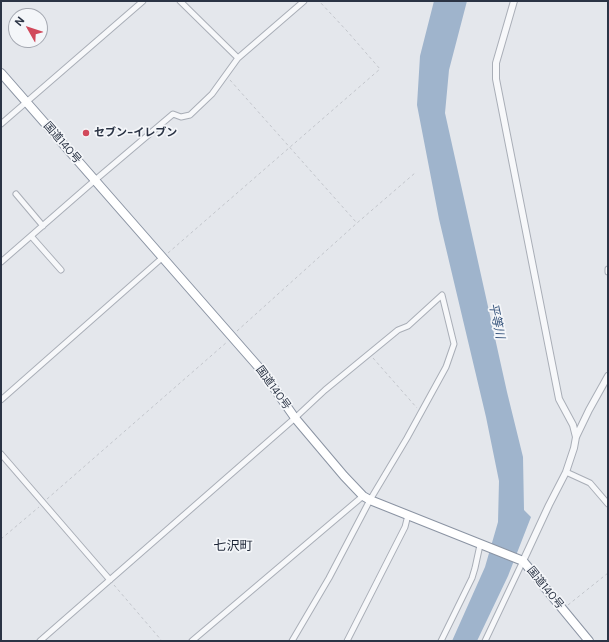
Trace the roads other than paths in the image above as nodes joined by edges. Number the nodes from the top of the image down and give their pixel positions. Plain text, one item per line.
1 (143, 1) edge
2 (180, 1) edge
3 (304, 1) edge
4 (514, 1) edge
5 (238, 58) junction
6 (1, 73) edge
7 (26, 102) junction
8 (1, 124) edge
9 (94, 181) junction
10 (16, 194) dead end
11 (43, 226) junction
12 (31, 236) junction
13 (1, 252) edge
14 (6, 258) junction
15 (162, 258) junction
16 (1, 262) edge
17 (61, 270) dead end
18 (608, 376) edge
19 (1, 400) edge
20 (295, 418) junction
21 (576, 437) junction
22 (1, 454) edge
23 (566, 472) junction
24 (366, 498) junction
25 (608, 504) edge
26 (408, 515) junction
27 (481, 545) junction
28 (522, 560) junction
29 (110, 580) junction
30 (40, 641) edge
31 (192, 641) edge
32 (292, 641) edge
33 (347, 641) edge
34 (440, 641) edge
35 (486, 641) edge
36 (589, 641) edge

1 - 7 street
2 - 5 street
3 - 5 street
4 - 21 street
5 - 9 street
6 - 7 highway, 国道140号
7 - 8 street
7 - 9 highway, 国道140号
9 - 11 street
9 - 15 highway, 国道140号
10 - 11 street
11 - 12 street
12 - 14 street
12 - 17 street
13 - 14 street
14 - 16 street
15 - 19 street
15 - 20 highway, 国道140号
18 - 21 street
20 - 24 highway, 国道140号
20 - 24 street
20 - 29 street
21 - 23 street
22 - 29 street
23 - 25 street
23 - 28 street
24 - 26 highway, 国道140号
24 - 31 street
24 - 32 street
26 - 27 highway, 国道140号
26 - 33 street
27 - 28 highway, 国道140号
27 - 34 street
28 - 35 street
28 - 36 highway, 国道140号
29 - 30 street

